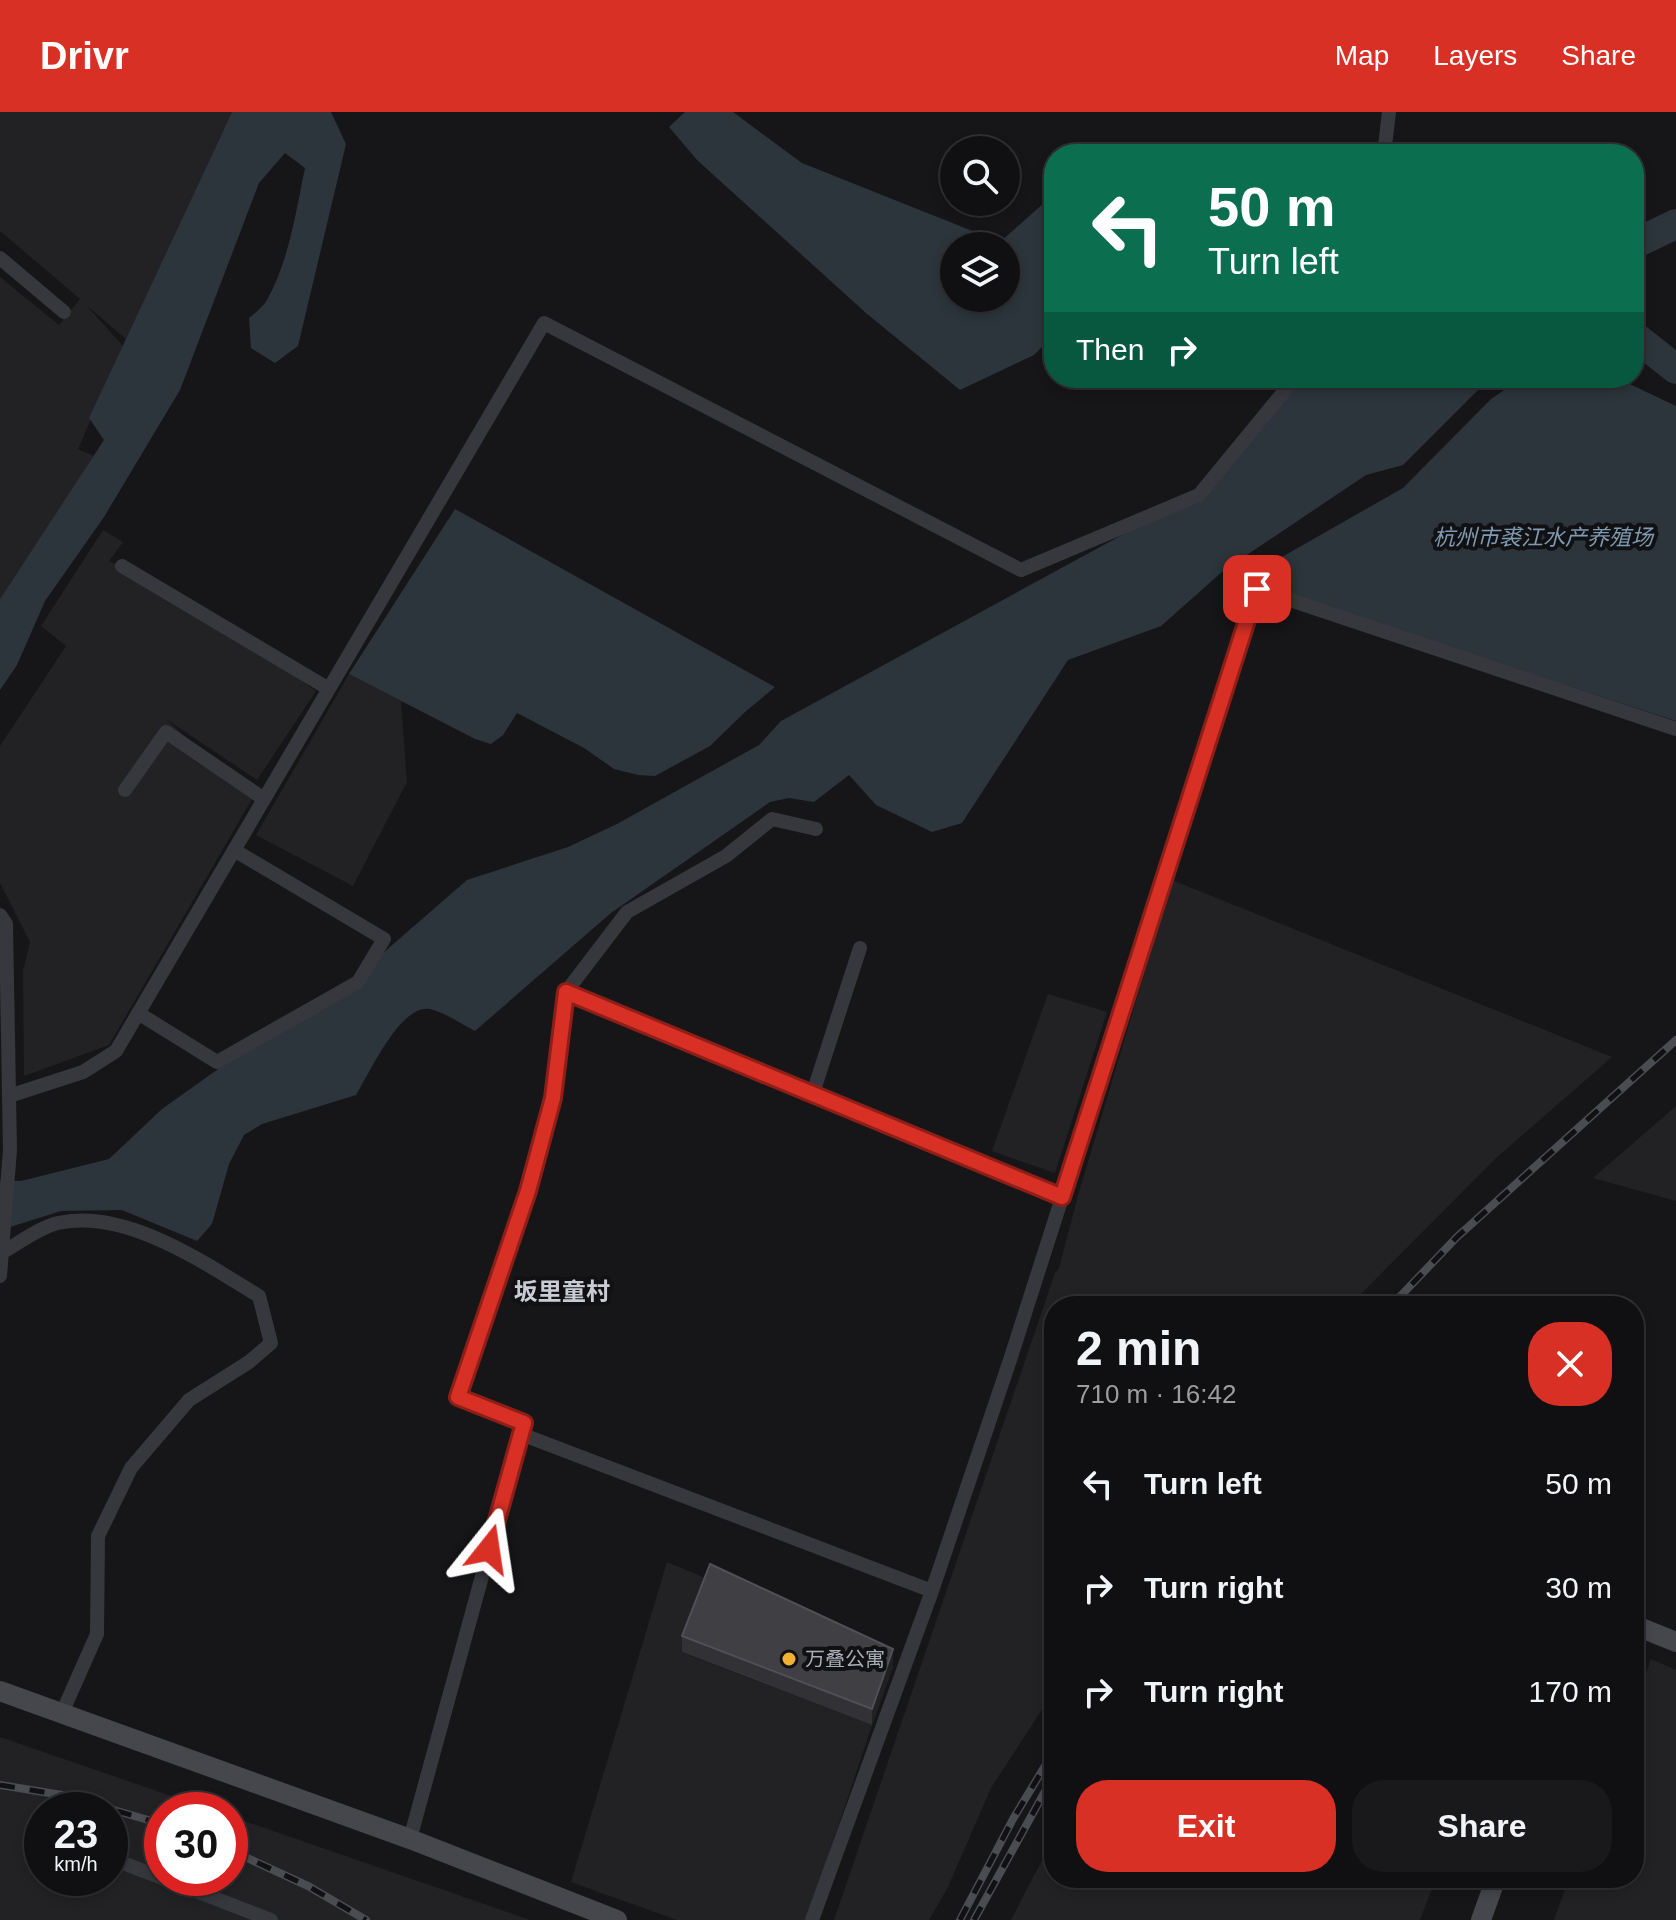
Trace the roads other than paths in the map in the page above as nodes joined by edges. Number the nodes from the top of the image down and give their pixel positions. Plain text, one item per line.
1 (1389, 112) edge
2 (1385, 144) edge
3 (0, 258) edge
4 (64, 312) dead end
5 (1287, 388) edge
6 (122, 566) dead end
7 (329, 689) junction
8 (1676, 729) edge
9 (125, 790) dead end
10 (264, 799) junction
11 (816, 829) dead end
12 (234, 850) junction
13 (0, 915) edge
14 (860, 948) dead end
15 (566, 992) junction
16 (4, 1012) edge
17 (138, 1013) junction
18 (9, 1096) junction
19 (812, 1096) junction
20 (1062, 1197) junction
21 (3, 1252) junction
22 (0, 1276) edge
23 (521, 1434) junction
24 (932, 1591) junction
25 (1644, 1629) edge
26 (1676, 1642) edge
27 (0, 1691) edge
28 (62, 1713) junction
29 (410, 1839) junction
30 (1492, 1888) edge
31 (209, 1896) edge
32 (271, 1920) edge
33 (617, 1920) edge
34 (812, 1920) edge
35 (1481, 1920) edge

1 - 2 street
3 - 4 street
5 - 7 street
6 - 7 street
7 - 10 street
8 - 20 street
9 - 10 street
10 - 12 street
11 - 15 street
12 - 17 street
12 - 17 street
13 - 16 street
14 - 19 street
15 - 19 street
15 - 23 street
16 - 18 street
17 - 18 street
18 - 21 street
19 - 20 street
20 - 24 street
21 - 22 street
21 - 28 street
23 - 24 street
23 - 29 street
24 - 34 street
25 - 26 street
27 - 28 street
28 - 29 street
29 - 33 street
30 - 35 street
31 - 32 street

